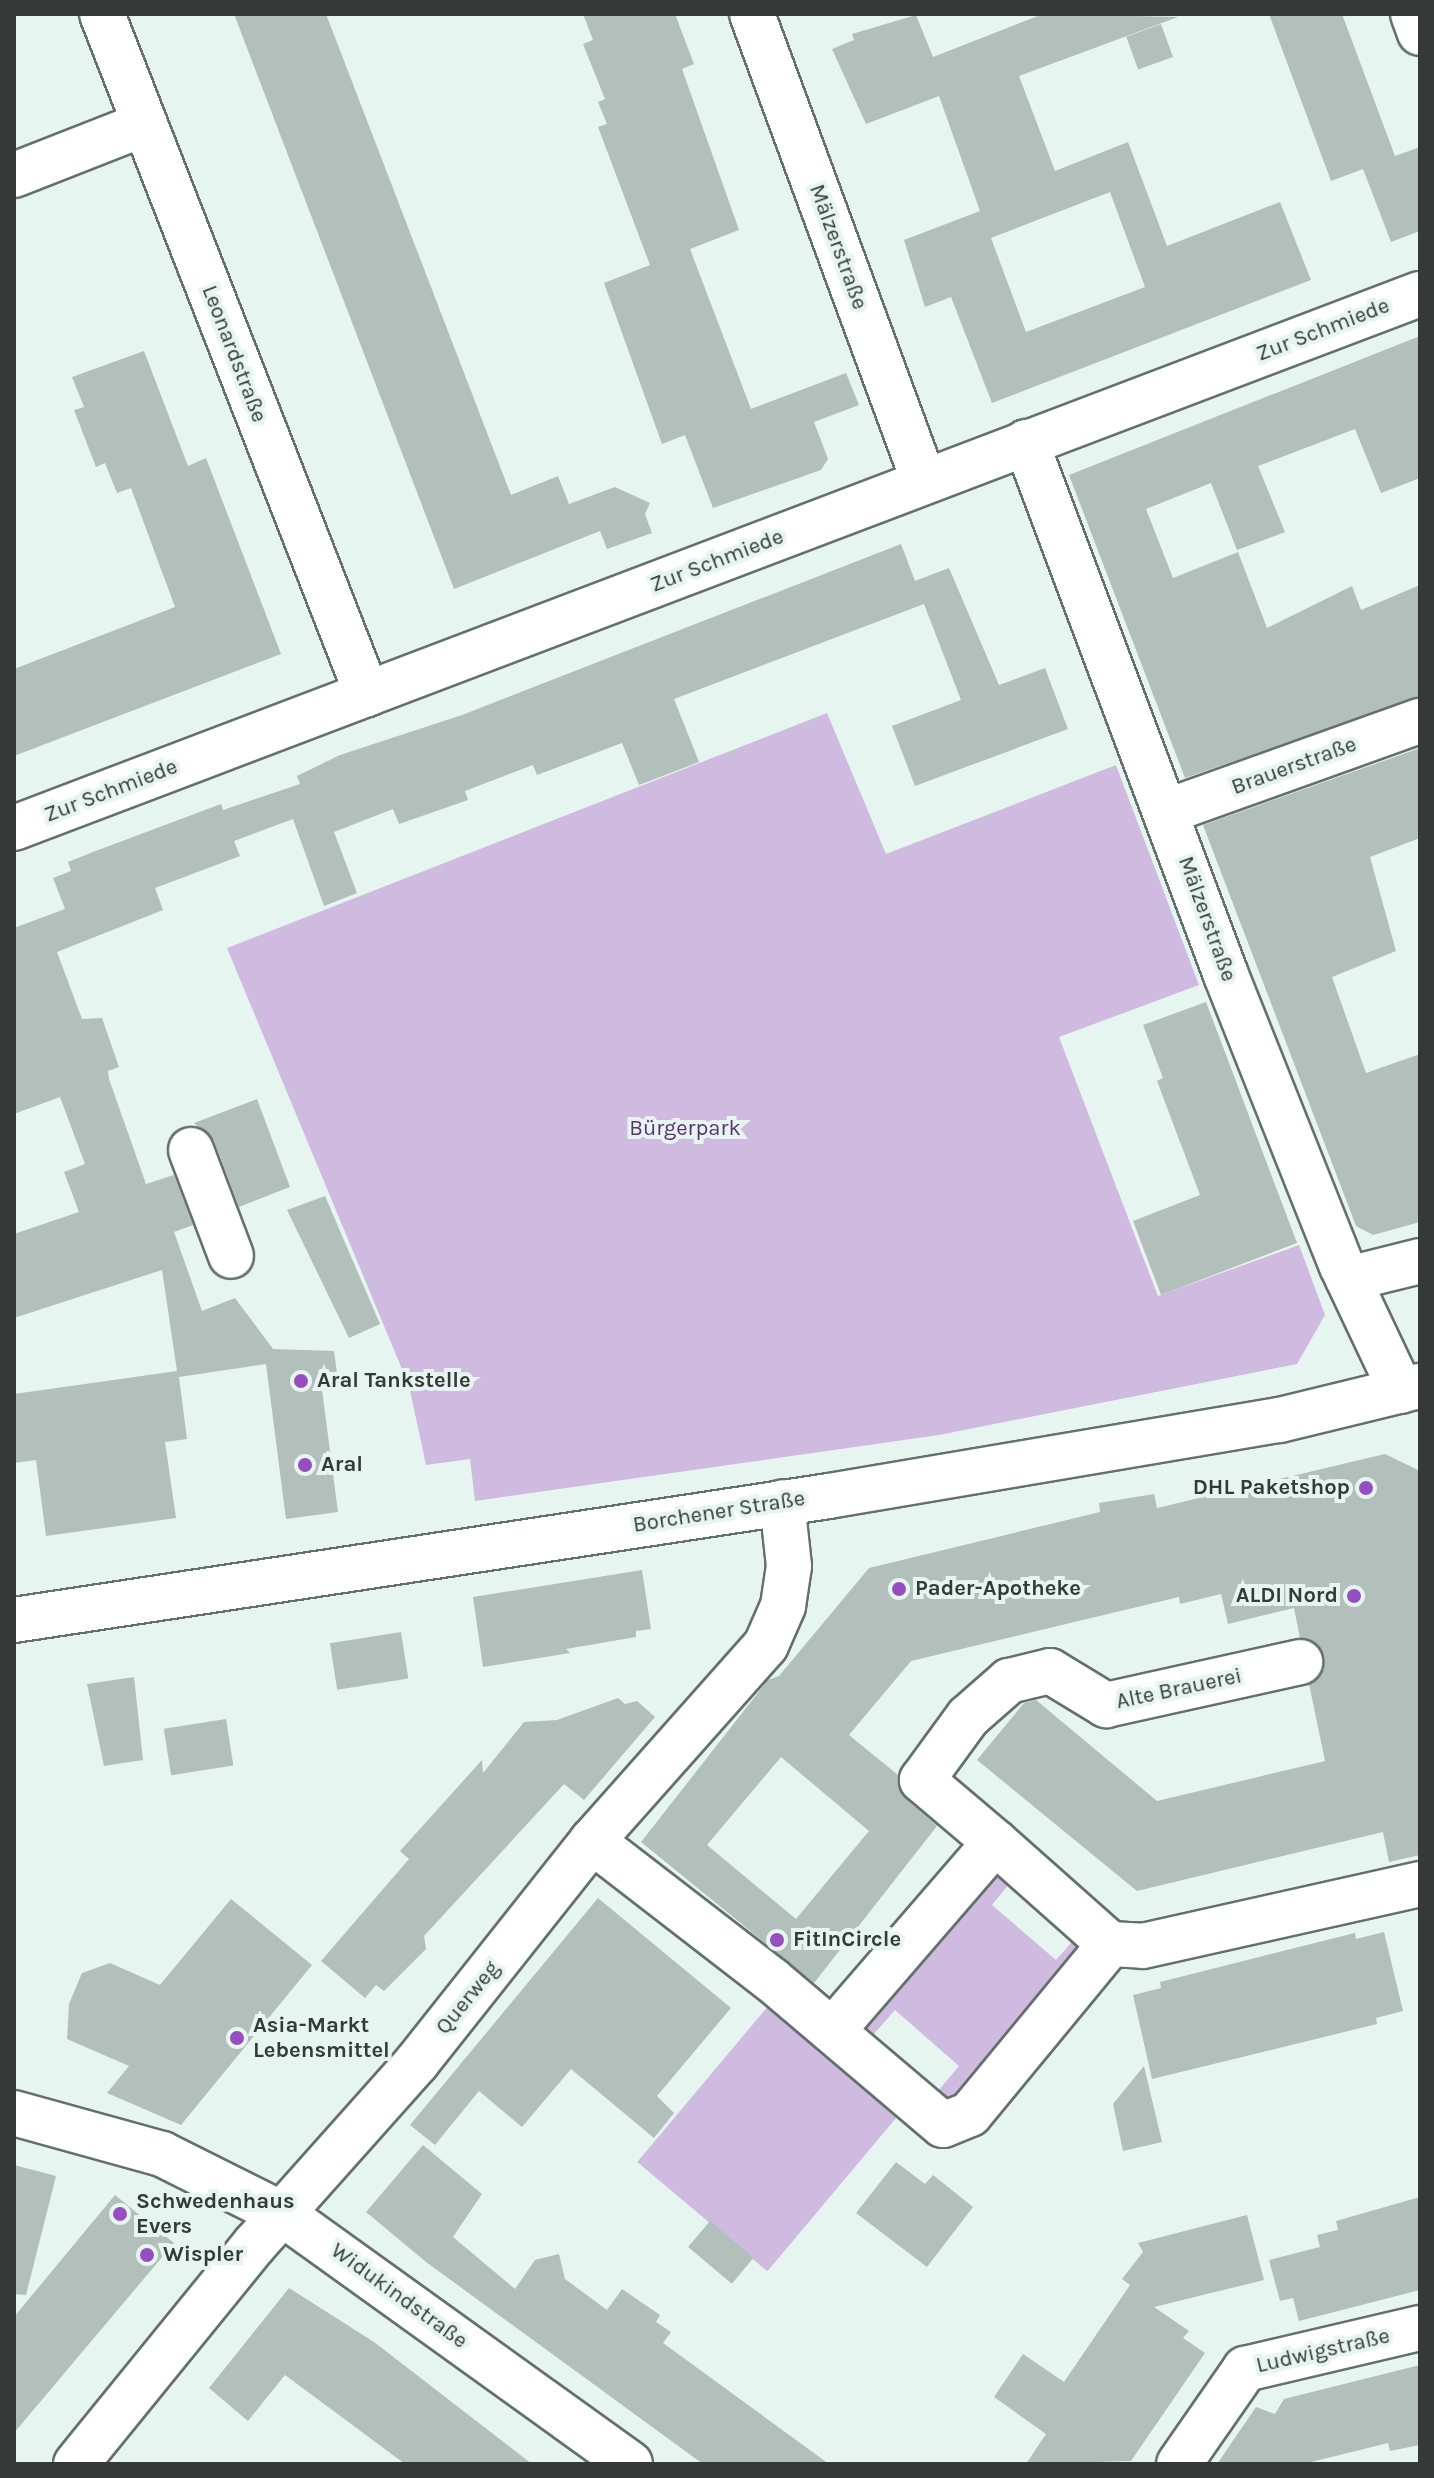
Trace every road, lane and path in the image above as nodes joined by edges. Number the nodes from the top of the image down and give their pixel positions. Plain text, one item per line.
1 (102, 14) edge
2 (752, 14) edge
3 (1413, 14) edge
4 (1420, 33) edge
5 (144, 124) junction
6 (14, 175) edge
7 (1420, 294) edge
8 (1026, 442) junction
9 (924, 481) junction
10 (367, 694) junction
11 (1420, 721) edge
12 (1168, 811) junction
13 (14, 828) edge
14 (191, 1150) dead end
15 (231, 1256) dead end
16 (1420, 1261) edge
17 (1348, 1279) junction
18 (1410, 1388) edge
19 (782, 1502) junction
20 (14, 1620) edge
21 (1300, 1662) dead end
22 (592, 1841) junction
23 (995, 1842) junction
24 (1420, 1884) edge
25 (1110, 1944) junction
26 (833, 2030) junction
27 (14, 2113) edge
28 (284, 2215) junction
29 (1420, 2328) edge
30 (76, 2464) edge
31 (630, 2464) edge
32 (1179, 2464) edge

1 - 5 street, Leonardstraße
2 - 9 street, Mälzerstraße
3 - 4 street
5 - 6 street
5 - 10 street, Leonardstraße
7 - 8 street, Zur Schmiede
8 - 9 street, Zur Schmiede
8 - 12 street, Mälzerstraße
9 - 10 street, Zur Schmiede
10 - 13 street, Zur Schmiede
11 - 12 street, Brauerstraße
12 - 17 street, Mälzerstraße
14 - 15 street
16 - 17 street
17 - 18 street, Mälzerstraße
18 - 19 street, Borchener Straße
19 - 20 street, Borchener Straße
19 - 22 street, Querweg
21 - 23 street, Alte Brauerei
22 - 26 street
22 - 28 street, Querweg
23 - 25 street, Alte Brauerei
23 - 26 street
24 - 25 street
25 - 26 street
27 - 28 street, Widukindstraße
28 - 30 street, Querweg
28 - 31 street, Widukindstraße
29 - 32 street, Ludwigstraße

